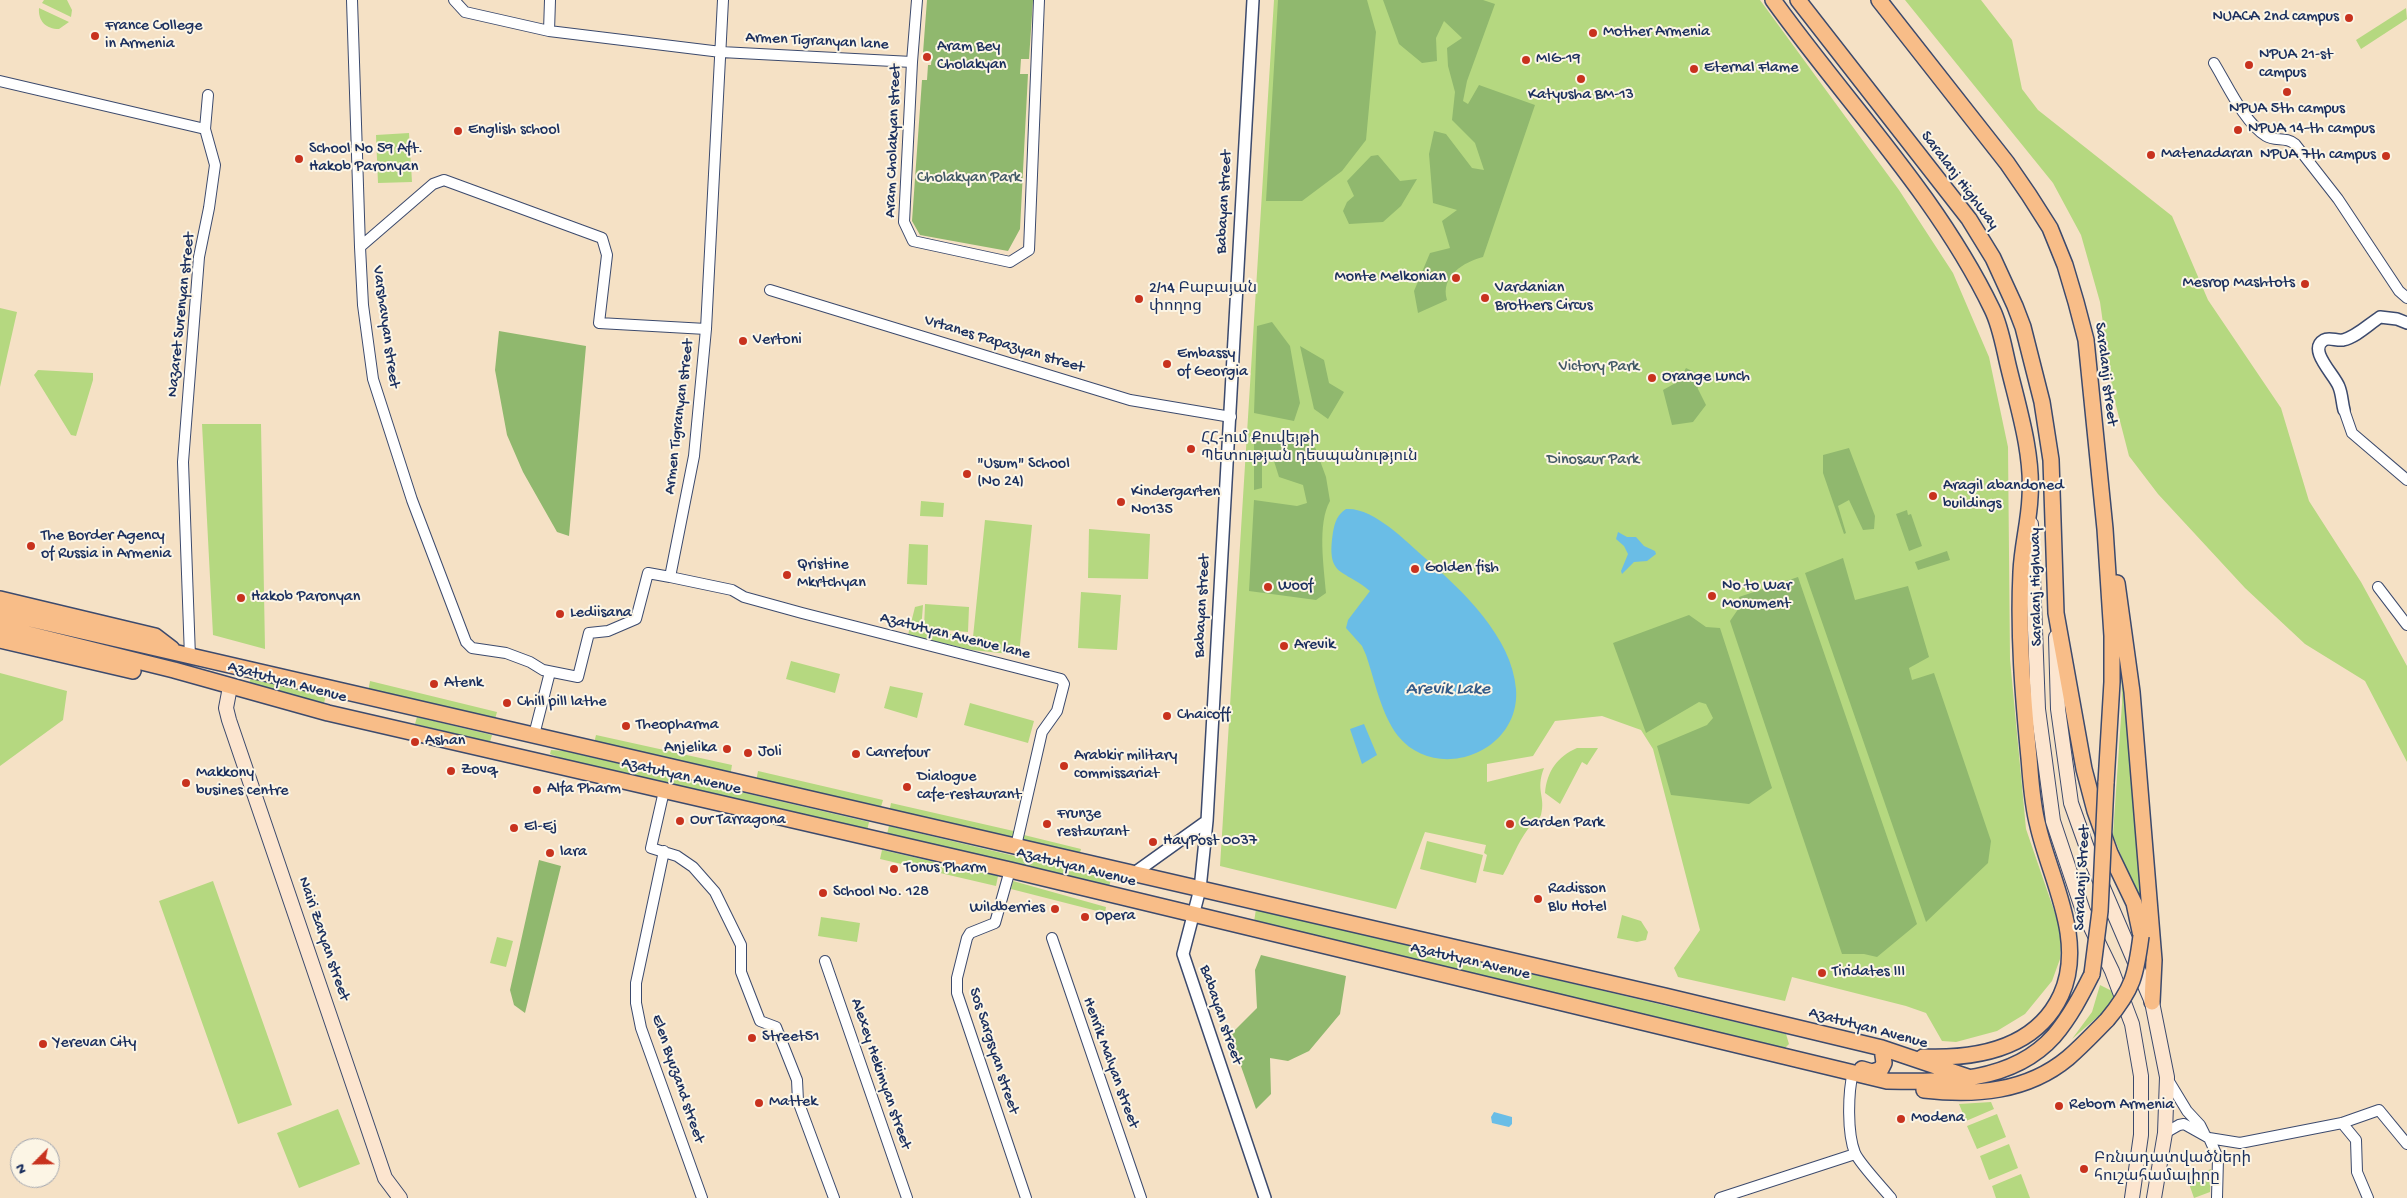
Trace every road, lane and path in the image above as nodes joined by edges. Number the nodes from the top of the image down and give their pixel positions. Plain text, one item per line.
1 (352, 0) edge
2 (454, 0) edge
3 (550, 0) edge
4 (724, 0) edge
5 (918, 0) edge
6 (1039, 0) edge
7 (1253, 0) edge
8 (1773, 0) edge
9 (1798, 0) edge
10 (1879, 0) edge
11 (548, 31) junction
12 (721, 52) junction
13 (912, 62) junction
14 (2214, 64) dead end
15 (0, 81) edge
16 (208, 95) dead end
17 (205, 129) junction
18 (360, 247) junction
19 (770, 290) dead end
20 (2407, 298) edge
21 (2015, 306) junction
22 (1994, 311) junction
23 (2407, 323) edge
24 (706, 328) junction
25 (2344, 410) joint
26 (1231, 417) junction
27 (2407, 480) edge
28 (2031, 496) junction
29 (2106, 537) junction
30 (670, 577) junction
31 (2378, 587) dead end
32 (0, 599) edge
33 (0, 612) edge
34 (2056, 613) junction
35 (2407, 625) edge
36 (0, 627) edge
37 (0, 640) edge
38 (184, 655) junction
39 (174, 670) junction
40 (550, 672) junction
41 (230, 687) junction
42 (333, 690) junction
43 (328, 713) junction
44 (534, 736) junction
45 (2106, 783) joint
46 (664, 791) junction
47 (1207, 821) junction
48 (1016, 846) junction
49 (664, 851) junction
50 (1010, 870) junction
51 (1133, 874) junction
52 (1200, 889) junction
53 (1195, 916) junction
54 (1052, 938) dead end
55 (825, 961) dead end
56 (2092, 974) joint
57 (2152, 1002) junction
58 (1882, 1048) junction
59 (1909, 1057) junction
60 (1816, 1064) junction
61 (1853, 1072) junction
62 (2167, 1077) junction
63 (1972, 1078) junction
64 (1887, 1081) junction
65 (2342, 1123) junction
66 (2165, 1132) junction
67 (2207, 1136) junction
68 (2407, 1144) edge
69 (1855, 1154) junction
70 (396, 1197) edge
71 (702, 1198) edge
72 (834, 1198) edge
73 (907, 1198) edge
74 (1026, 1198) edge
75 (1141, 1198) edge
76 (1265, 1198) edge
77 (1720, 1198) edge
78 (1891, 1198) edge
79 (2132, 1198) edge
80 (2154, 1198) edge
81 (2216, 1198) edge
82 (2368, 1198) edge

1 - 18 street, Varshavyan street
2 - 11 street, Armen Tigranyan lane
3 - 11 street
4 - 12 street, Armen Tigranyan street
5 - 13 street, Aram Cholakyan street
6 - 13 street, Aram Cholakyan street
7 - 26 street, Babayan street
8 - 22 main road, Saralanj Highway
9 - 21 main road, Saralanj Highway
10 - 29 main road, Saralanji street
11 - 12 street, Armen Tigranyan lane
12 - 13 street, Armen Tigranyan lane
12 - 24 street, Armen Tigranyan street
14 - 20 street
15 - 17 street
16 - 17 street, Nazaret Surenyan street
17 - 38 street, Nazaret Surenyan street
18 - 24 street
18 - 40 street, Varshavyan street
19 - 26 street, Vrtanes Papazyan street
21 - 22 main road
21 - 34 main road, Saralanj Highway
22 - 28 main road, Saralanj Highway
23 - 25 street
24 - 30 street, Armen Tigranyan street
25 - 27 street
26 - 47 street, Babayan street
28 - 59 main road
28 - 79 main road, Saralanj Highway
29 - 45 main road, Saralanji street
29 - 57 main road
30 - 40 street
30 - 48 street, Azatutyan Avenue lane
31 - 35 street
32 - 38 main road, Azatutyan Avenue
33 - 38 main road, Azatutyan Avenue
34 - 57 main road, Saralanj Highway
34 - 64 main road, bridge
36 - 39 main road, Azatutyan Avenue
37 - 39 main road, Azatutyan Avenue
38 - 42 main road, Azatutyan Avenue
39 - 41 main road, Azatutyan Avenue
40 - 44 street
41 - 43 main road, Azatutyan Avenue
41 - 70 main road, Nairi Zaryan street
42 - 43 main road
42 - 44 main road, Azatutyan Avenue
43 - 46 main road, Azatutyan Avenue
44 - 48 main road, Azatutyan Avenue
45 - 56 main road, Saralanji Street, bridge
46 - 49 street
46 - 50 main road, Azatutyan Avenue
47 - 51 street
47 - 52 street, Babayan street
48 - 51 main road, Azatutyan Avenue
49 - 71 street, Elen Byuzand street
49 - 72 street
50 - 53 main road, Azatutyan Avenue
50 - 74 street, Sos Sargsyan street
51 - 52 main road, Azatutyan Avenue
52 - 53 street, Babayan street
52 - 58 main road, Azatutyan Avenue
53 - 60 main road, Azatutyan Avenue
53 - 76 street, Babayan street
54 - 75 street, Henrik Malyan street
55 - 73 street, Alexey Hekimyan street
56 - 63 main road, Azatutyan Avenue
57 - 62 main road, Saralanj Highway
58 - 59 main road, Azatutyan Avenue
58 - 60 main road
59 - 63 main road, Azatutyan Avenue
60 - 61 main road, Azatutyan Avenue
61 - 64 main road, Azatutyan Avenue
61 - 69 street
62 - 66 main road, Saralanj Highway
62 - 67 street
63 - 64 main road, Azatutyan Avenue
65 - 67 street
65 - 68 street
65 - 82 street
66 - 67 street
66 - 80 main road, Saralanj Highway
67 - 81 street
69 - 77 street
69 - 78 street

